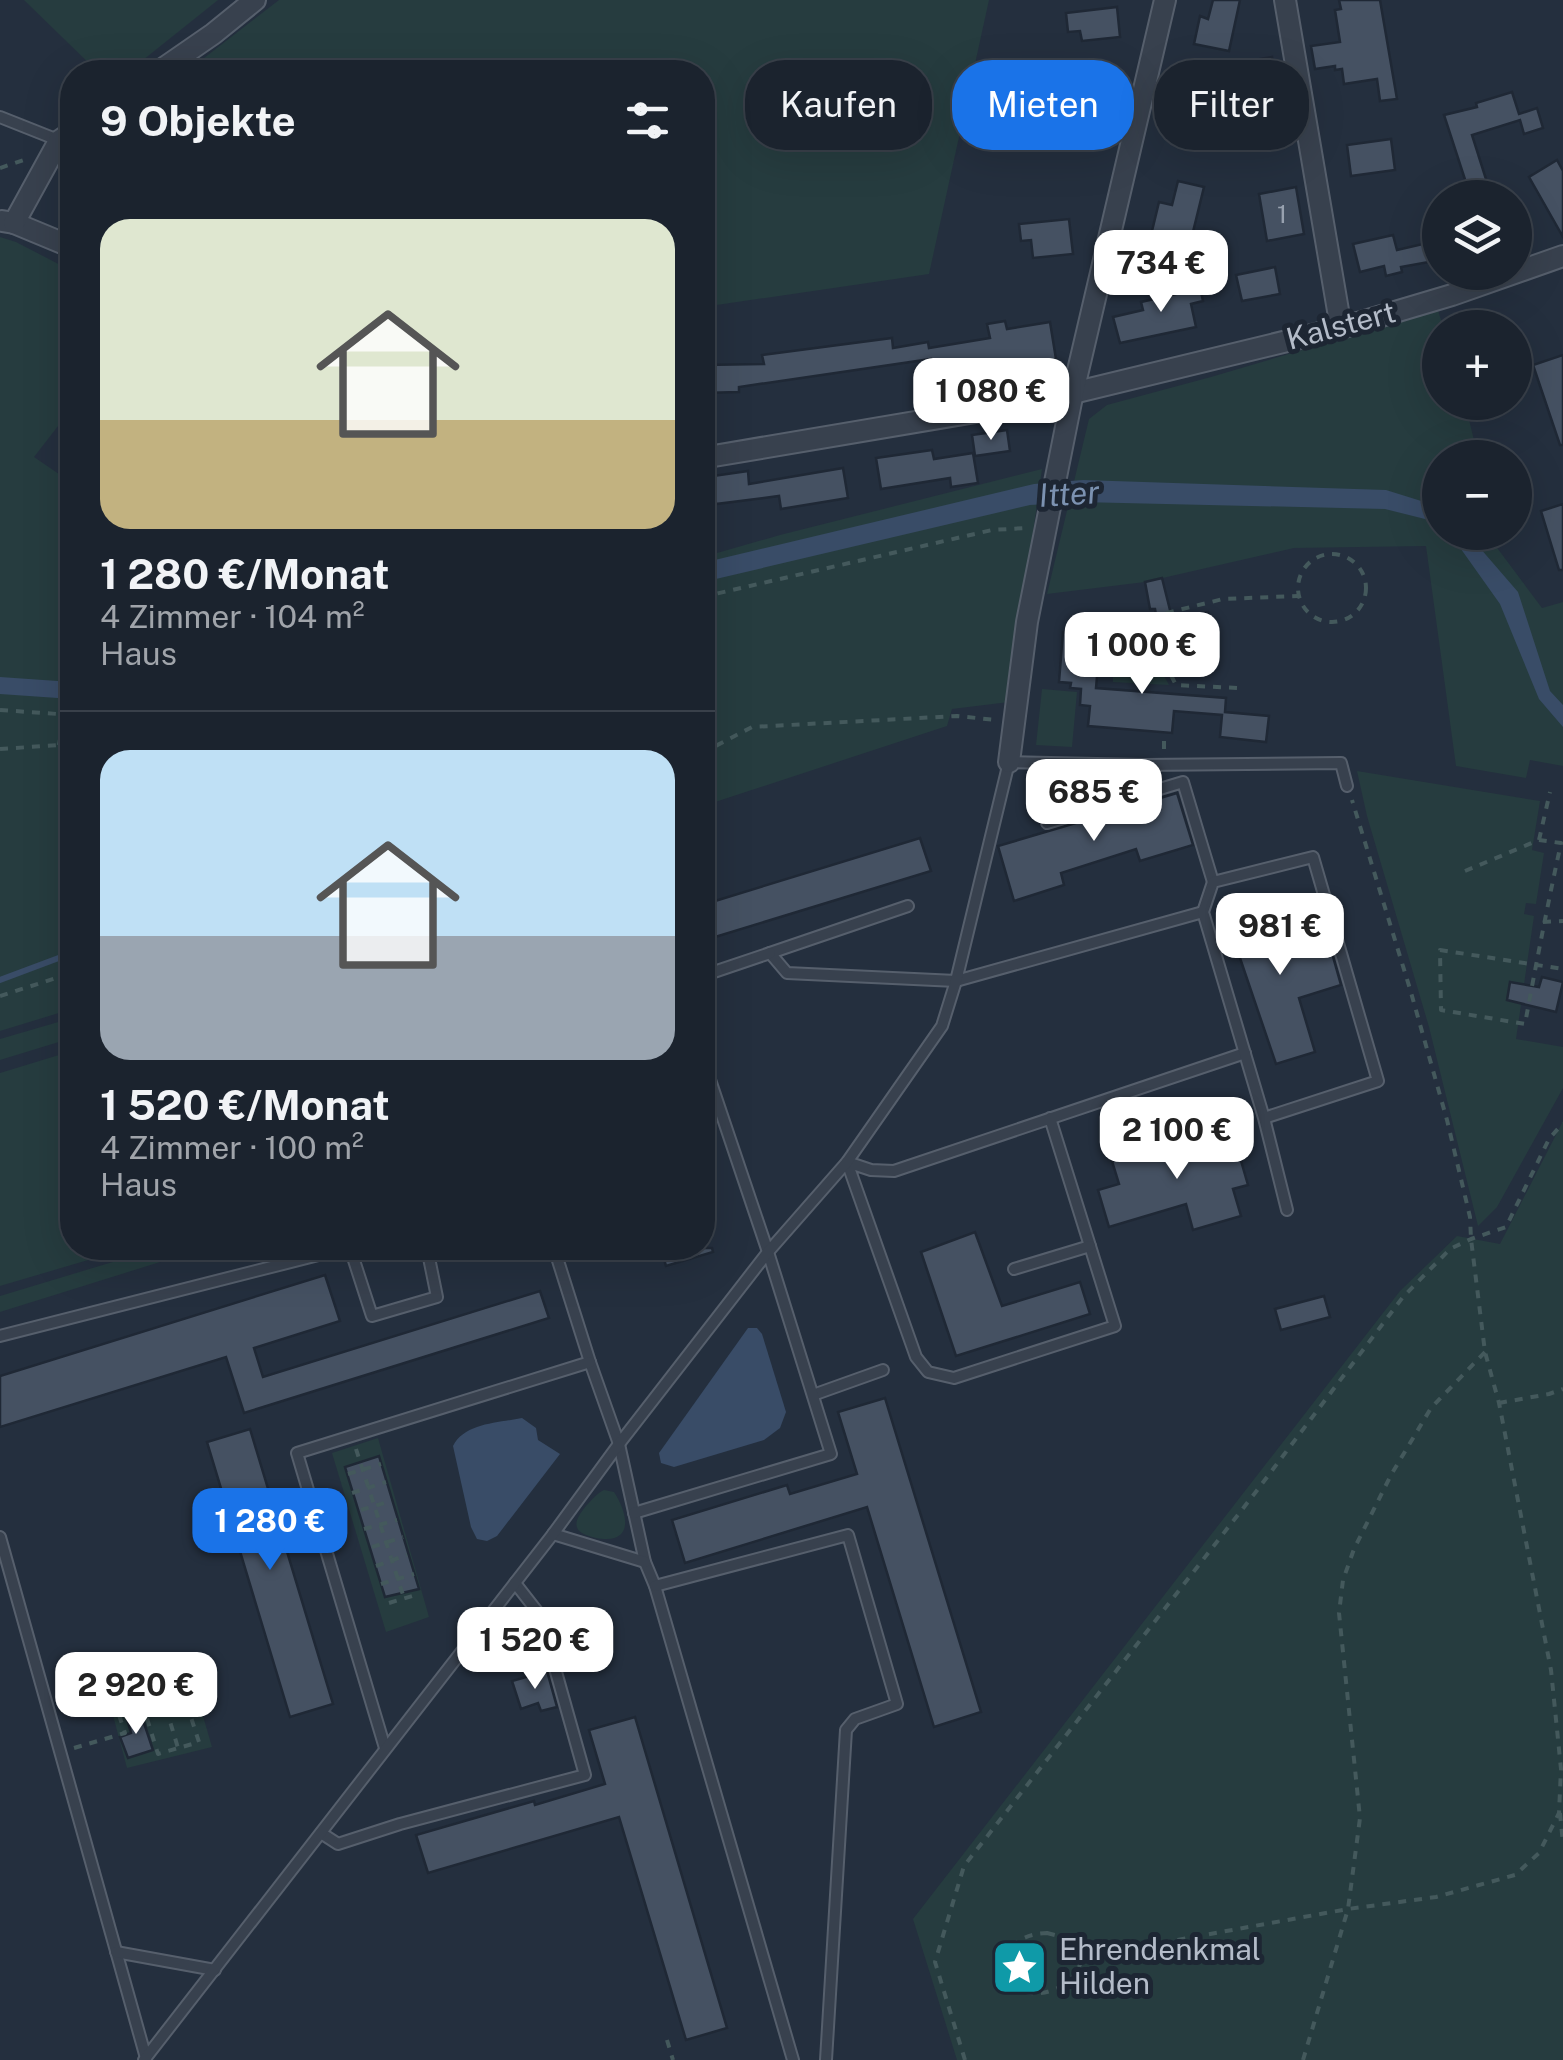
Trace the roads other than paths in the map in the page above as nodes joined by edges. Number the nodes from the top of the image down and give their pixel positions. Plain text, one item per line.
1 (256, 0) edge
2 (1165, 0) edge
3 (1285, 0) edge
4 (176, 60) edge
5 (0, 118) edge
6 (60, 134) edge
7 (60, 145) edge
8 (7, 222) edge
9 (60, 242) edge
10 (1563, 256) edge
11 (1340, 328) junction
12 (1073, 392) junction
13 (715, 456) edge
14 (1009, 762) junction
15 (1348, 786) road end
16 (1047, 823) dead end
17 (1213, 882) junction
18 (908, 906) dead end
19 (1202, 912) junction
20 (770, 953) junction
21 (715, 972) edge
22 (956, 981) junction
23 (1245, 1053) junction
24 (715, 1095) edge
25 (1050, 1118) junction
26 (1264, 1118) junction
27 (847, 1162) junction
28 (1287, 1210) dead end
29 (1090, 1246) junction
30 (768, 1252) junction
31 (301, 1260) edge
32 (352, 1260) edge
33 (430, 1260) edge
34 (558, 1260) edge
35 (1014, 1268) dead end
36 (0, 1336) edge
37 (590, 1362) junction
38 (883, 1370) dead end
39 (813, 1396) junction
40 (618, 1444) junction
41 (634, 1513) junction
42 (554, 1534) junction
43 (0, 1538) edge
44 (645, 1562) junction
45 (515, 1583) junction
46 (655, 1586) junction
47 (385, 1748) junction
48 (321, 1833) junction
49 (116, 1952) junction
50 (214, 1970) junction
51 (145, 2059) edge
52 (793, 2060) edge
53 (826, 2060) edge

1 - 4 street
2 - 12 street
3 - 11 street
5 - 6 lane
7 - 8 street
8 - 9 street
10 - 11 street, Kalstert
11 - 12 street, Kalstert
12 - 13 street, Kalstert
12 - 14 street
14 - 15 lane
14 - 22 lane
16 - 17 lane
17 - 19 lane
17 - 26 lane
18 - 20 lane
19 - 22 lane
19 - 23 lane
20 - 21 lane
20 - 22 lane
22 - 27 lane
23 - 25 lane
23 - 26 lane
24 - 30 lane
25 - 27 lane
25 - 29 lane
26 - 28 lane
27 - 29 lane
27 - 30 lane
29 - 35 lane
30 - 39 lane
30 - 40 lane
31 - 36 lane
32 - 33 lane
34 - 37 lane
37 - 40 lane
37 - 47 lane
38 - 39 lane
39 - 41 lane
40 - 41 lane
40 - 42 lane
41 - 44 lane
42 - 44 lane
42 - 45 lane
43 - 49 lane
44 - 46 lane
45 - 47 lane
45 - 48 lane
46 - 52 lane
46 - 53 lane
47 - 48 lane
48 - 50 lane
49 - 50 lane
49 - 51 lane
50 - 51 lane

